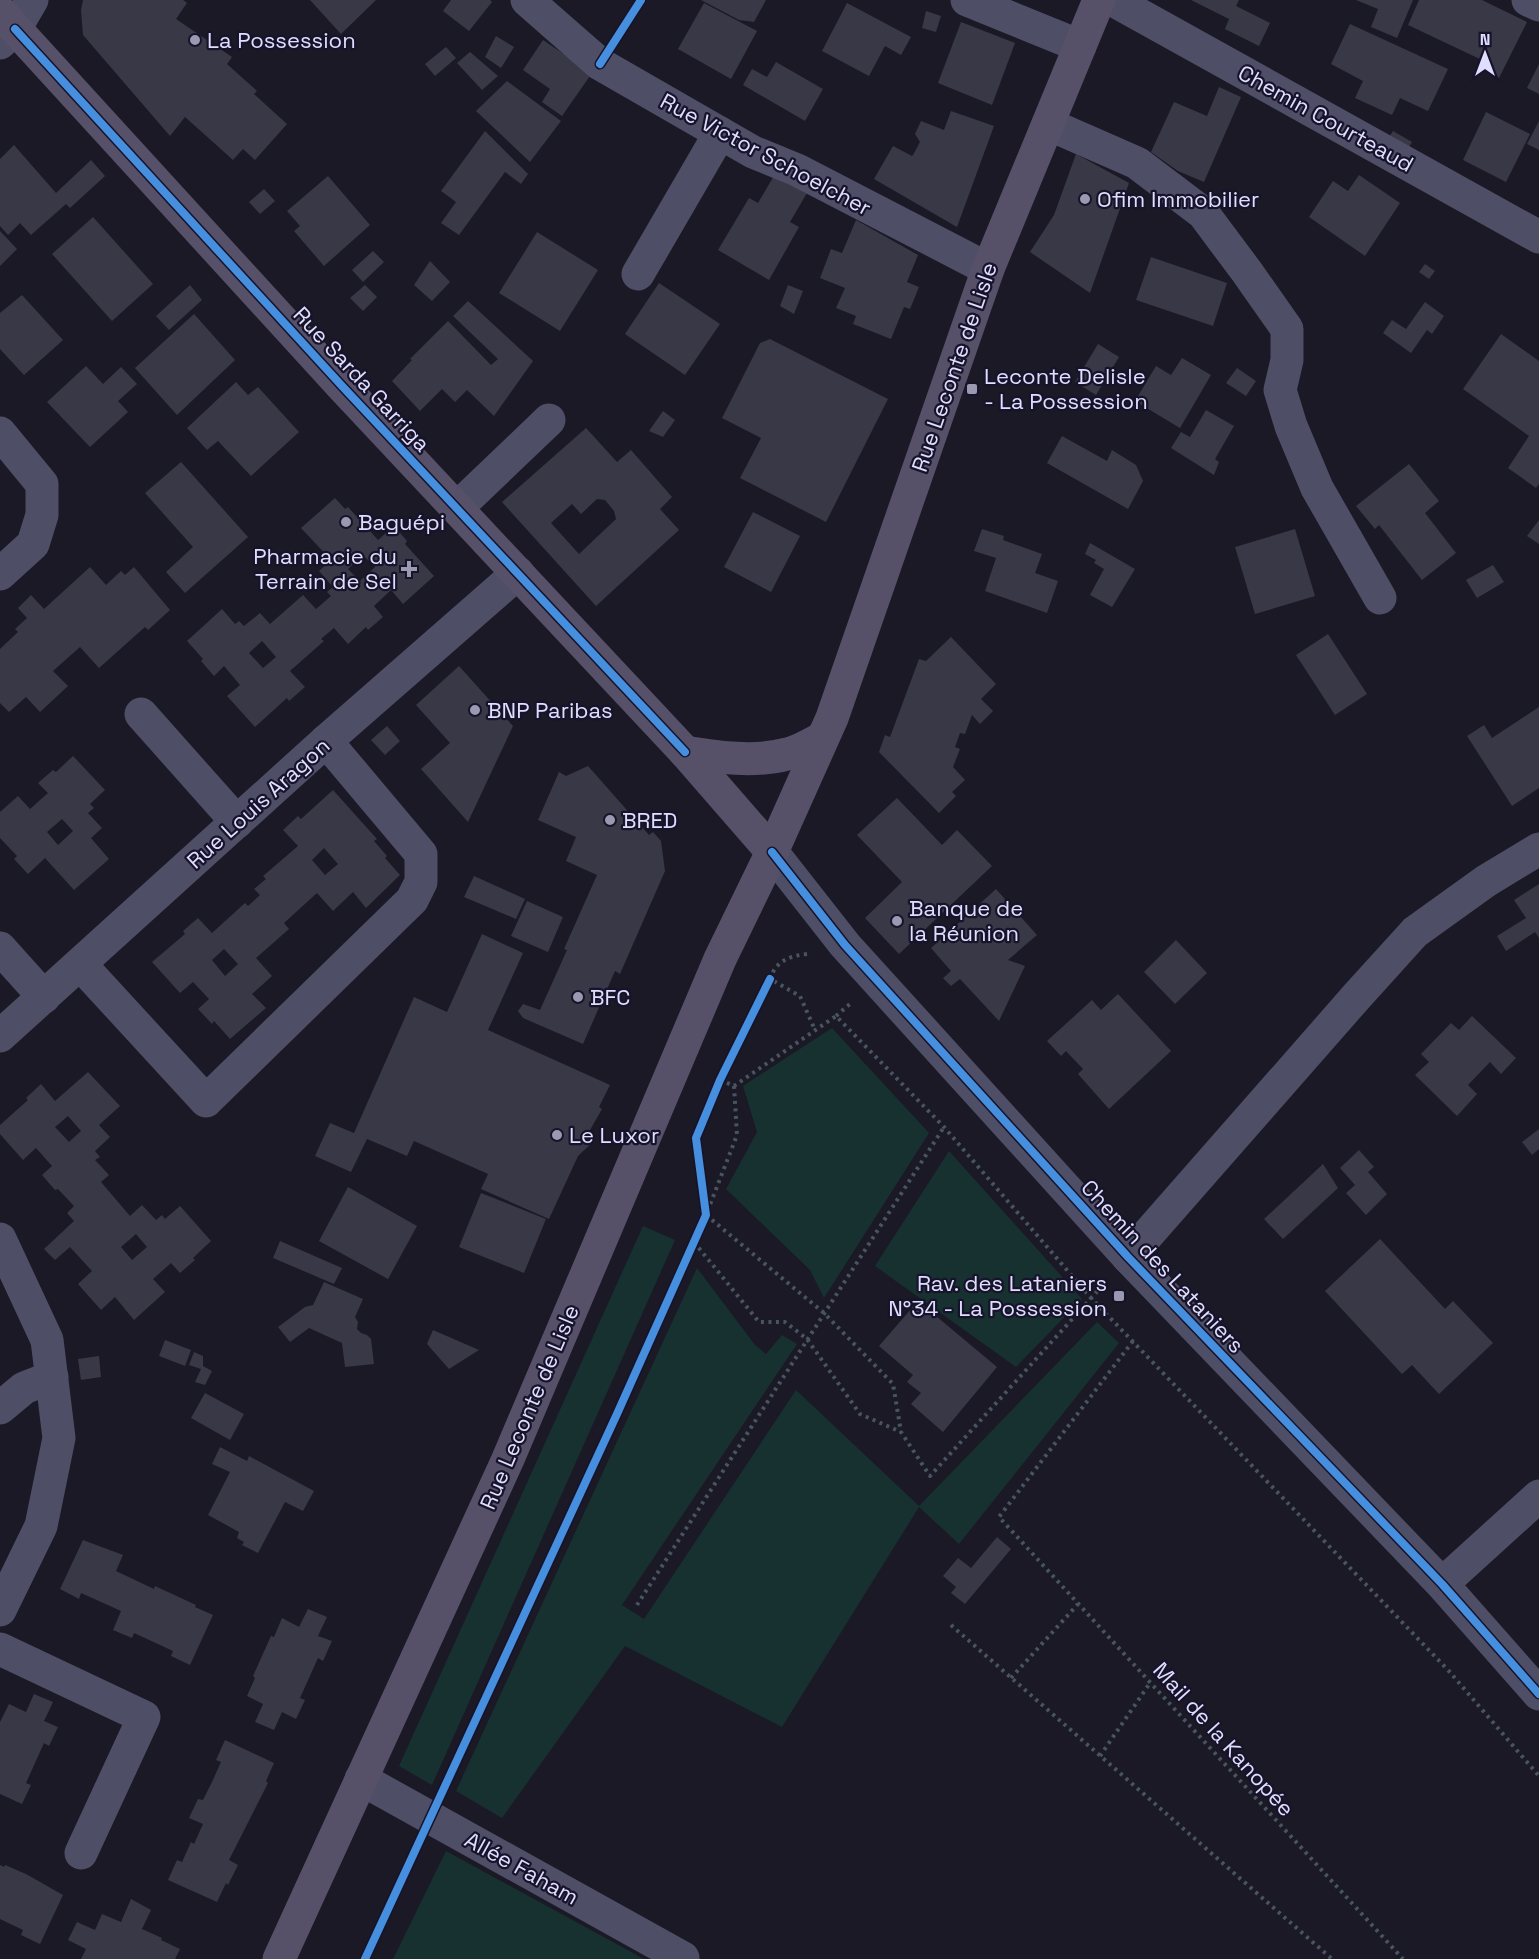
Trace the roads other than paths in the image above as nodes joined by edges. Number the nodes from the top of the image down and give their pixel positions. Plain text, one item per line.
1 (32, 0) edge
2 (527, 0) edge
3 (967, 0) edge
4 (1099, 0) edge
5 (1113, 0) edge
6 (1528, 0) edge
7 (1539, 5) edge
8 (5, 28) edge
9 (1080, 46) junction
10 (1048, 124) junction
11 (720, 133) junction
12 (1539, 237) edge
13 (987, 269) junction
14 (638, 274) dead end
15 (549, 420) dead end
16 (0, 433) edge
17 (457, 508) junction
18 (518, 573) junction
19 (0, 574) edge
20 (1380, 598) dead end
21 (141, 714) dead end
22 (821, 739) junction
23 (326, 741) junction
24 (685, 752) junction
25 (237, 822) junction
26 (1539, 849) edge
27 (772, 852) junction
28 (0, 948) edge
29 (80, 964) junction
30 (44, 997) junction
31 (0, 1036) edge
32 (0, 1239) edge
33 (1128, 1257) junction
34 (52, 1377) junction
35 (0, 1408) edge
36 (1539, 1496) edge
37 (1442, 1584) junction
38 (0, 1610) edge
39 (0, 1648) edge
40 (1539, 1695) edge
41 (361, 1779) junction
42 (81, 1853) dead end
43 (683, 1958) dead end
44 (279, 1959) edge

1 - 8 street
2 - 11 street, Rue Victor Schoelcher
3 - 9 street
4 - 9 main road, Rue Leconte de Lisle
5 - 12 street, Chemin Courteaud
6 - 7 street
8 - 17 main road, Rue Sarda Garriga
9 - 10 main road, Rue Leconte de Lisle
10 - 13 main road, Rue Leconte de Lisle
10 - 20 street
11 - 13 street, Rue Victor Schoelcher
11 - 14 street
13 - 22 main road, Rue Leconte de Lisle
15 - 17 street
16 - 19 street
17 - 18 main road, Rue Sarda Garriga
18 - 23 street, Rue Louis Aragon
18 - 24 main road, Rue Sarda Garriga
21 - 25 street
22 - 24 main road
22 - 27 main road, Rue Leconte de Lisle
23 - 25 street, Rue Louis Aragon
23 - 29 street
24 - 27 main road, Rue Sarda Garriga
25 - 29 street, Rue Louis Aragon
26 - 33 street, Chemin des Lataniers
27 - 33 street, Chemin des Lataniers
27 - 41 main road, Rue Leconte de Lisle
28 - 30 street
29 - 30 street, Rue Louis Aragon
30 - 31 street, Rue Louis Aragon
32 - 34 street
33 - 37 street, Chemin des Lataniers
34 - 35 street
34 - 38 street
36 - 37 street
37 - 40 street, Chemin des Lataniers
39 - 42 street
41 - 43 street, Allée Faham
41 - 44 main road, Rue Leconte de Lisle

